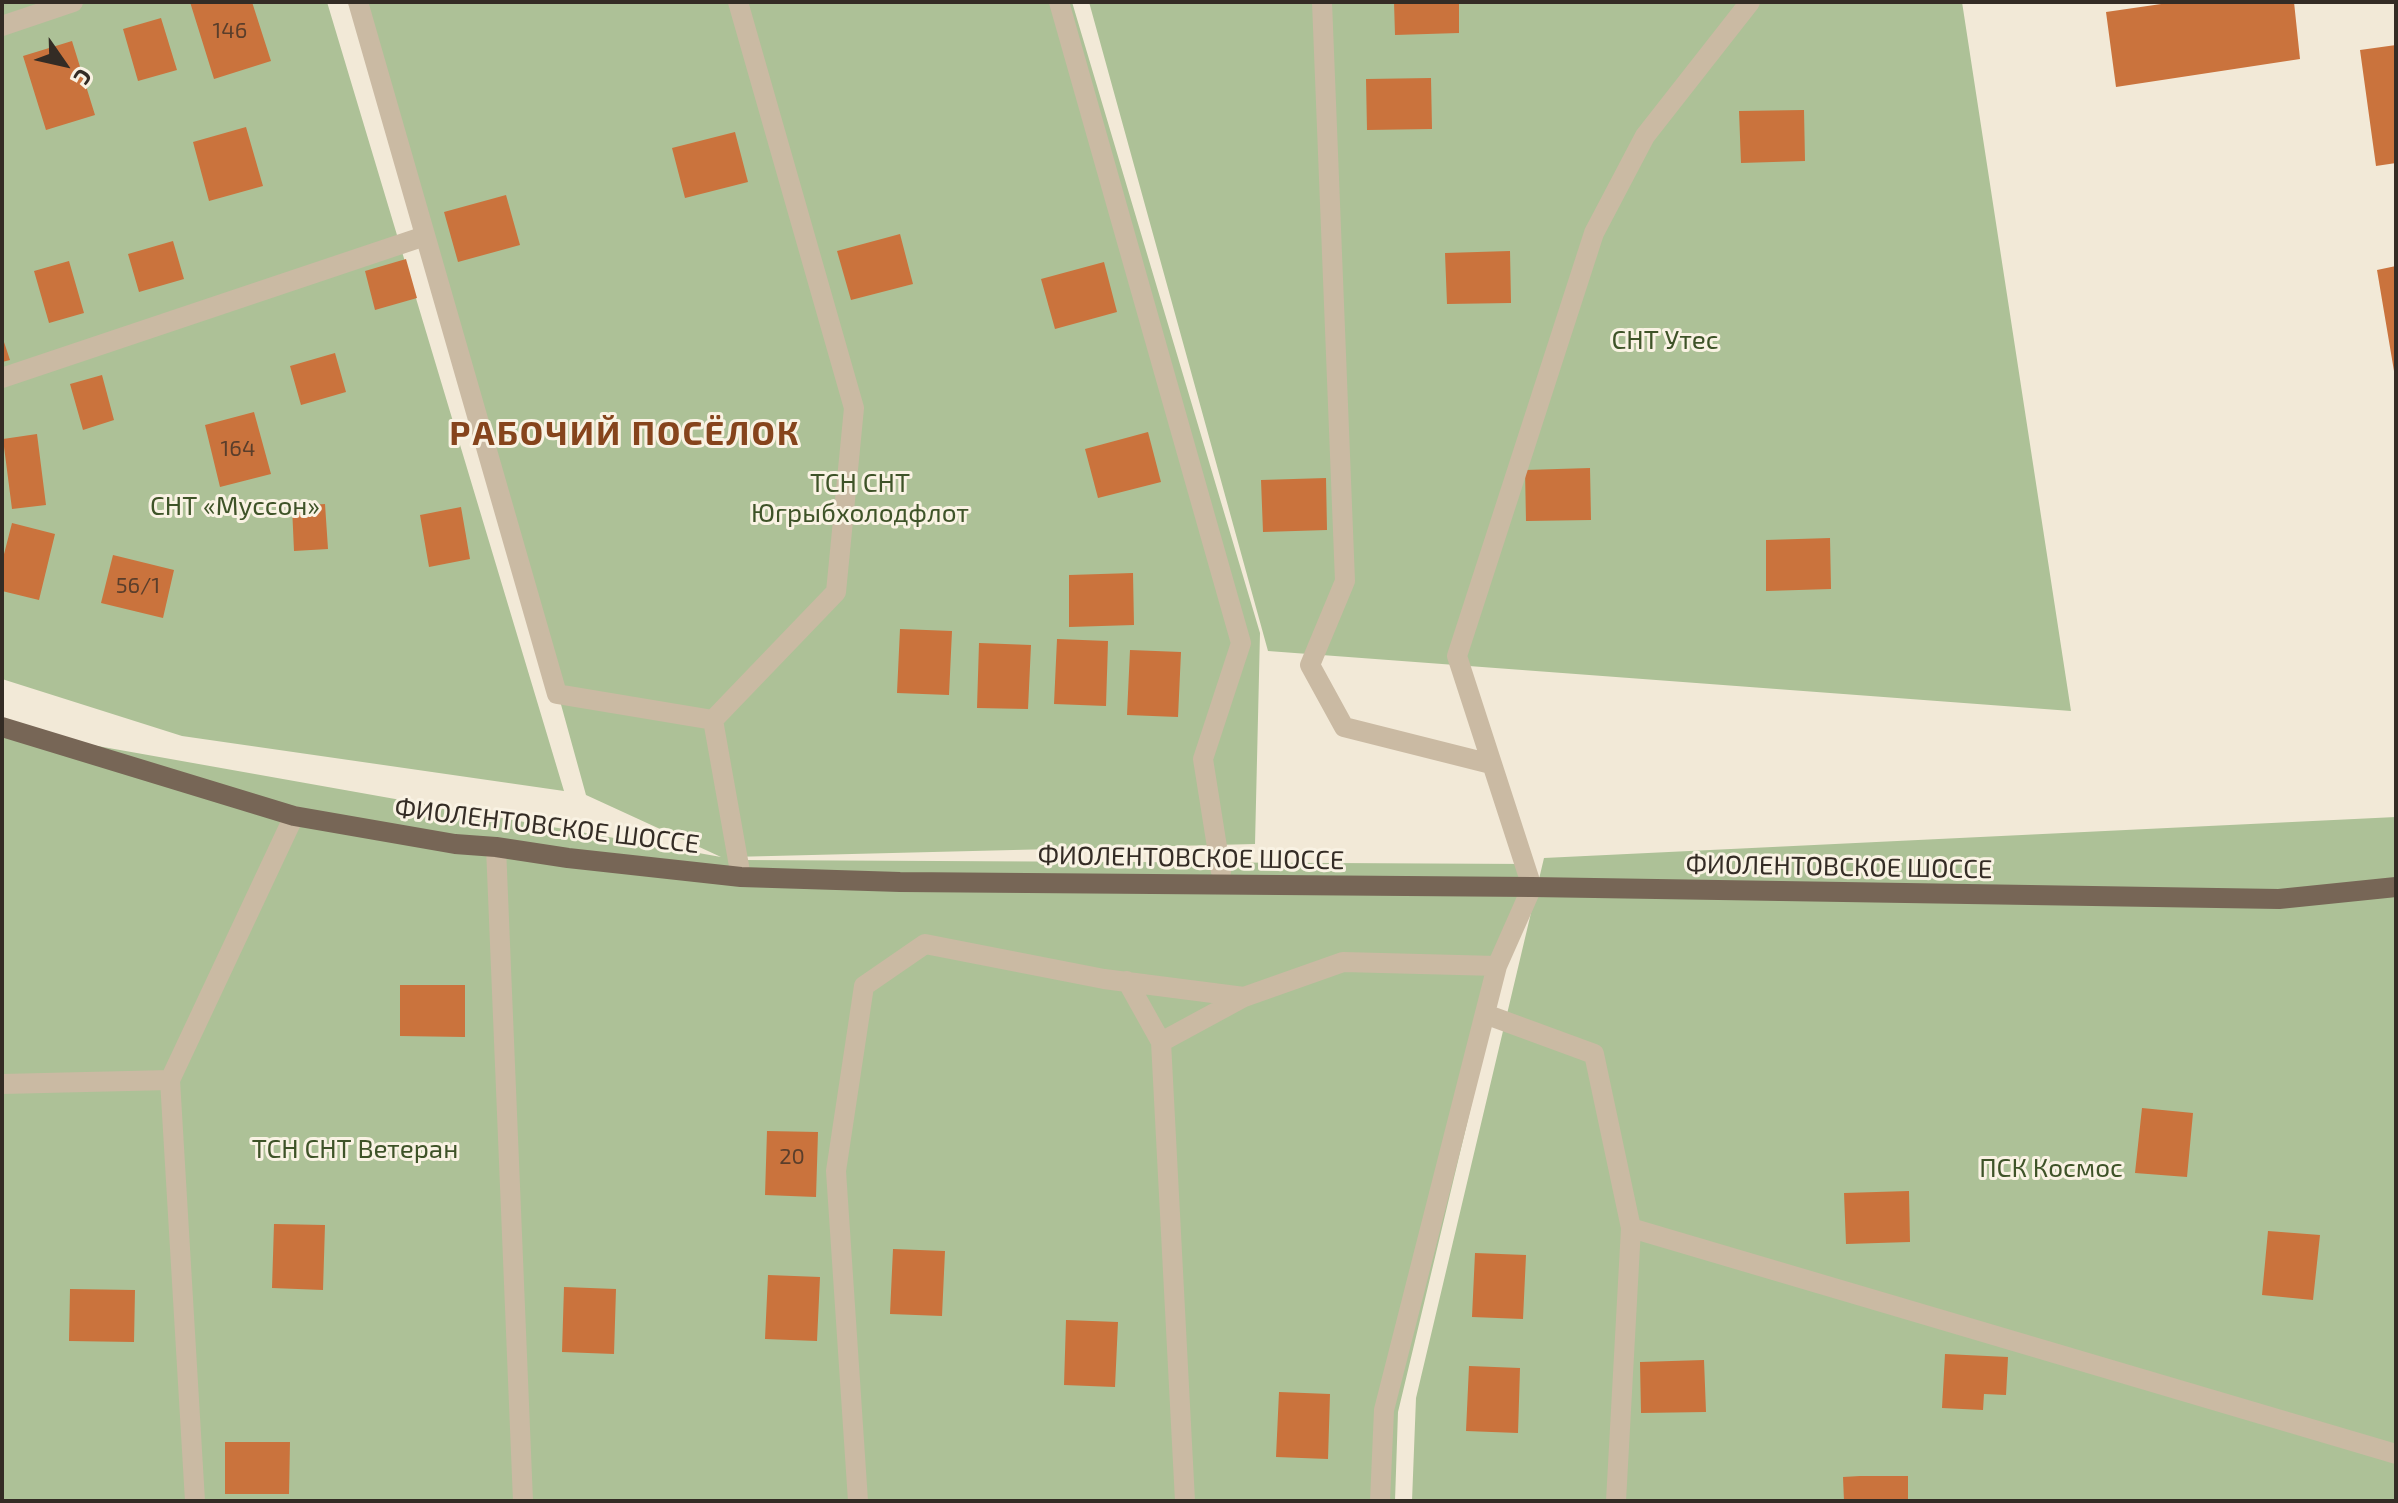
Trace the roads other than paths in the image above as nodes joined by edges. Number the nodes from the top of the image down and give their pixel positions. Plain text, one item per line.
1 (73, 2) edge
2 (358, 2) edge
3 (738, 2) edge
4 (1059, 2) edge
5 (1322, 2) edge
6 (1750, 2) edge
7 (2, 26) edge
8 (425, 236) junction
9 (2, 378) edge
10 (713, 720) junction
11 (2, 727) edge
12 (1491, 764) junction
13 (294, 816) junction
14 (496, 847) junction
15 (1221, 872) dead end
16 (741, 877) junction
17 (1532, 887) junction
18 (2396, 887) edge
19 (1497, 966) junction
20 (1127, 981) junction
21 (1244, 997) junction
22 (1485, 1014) junction
23 (1161, 1042) junction
24 (170, 1080) junction
25 (2, 1084) edge
26 (1631, 1228) junction
27 (2396, 1454) edge
28 (195, 1501) edge
29 (523, 1501) edge
30 (858, 1501) edge
31 (1185, 1501) edge
32 (1380, 1501) edge
33 (1616, 1501) edge

1 - 7 street
2 - 8 street
3 - 10 street
4 - 15 street
5 - 12 street
6 - 12 street
8 - 9 street
8 - 10 street
10 - 16 street
11 - 13 main road, ФИОЛЕНТОВСКОЕ ШОССЕ
12 - 17 street
13 - 14 main road, ФИОЛЕНТОВСКОЕ ШОССЕ
13 - 24 street
14 - 16 main road, ФИОЛЕНТОВСКОЕ ШОССЕ
14 - 29 street
16 - 17 main road, ФИОЛЕНТОВСКОЕ ШОССЕ
17 - 18 main road, ФИОЛЕНТОВСКОЕ ШОССЕ
17 - 19 street
19 - 21 street
19 - 22 street
20 - 21 street
20 - 23 street
20 - 30 street
21 - 23 street
22 - 26 street
22 - 32 street
23 - 31 street
24 - 25 street
24 - 28 street
26 - 27 street
26 - 33 street

